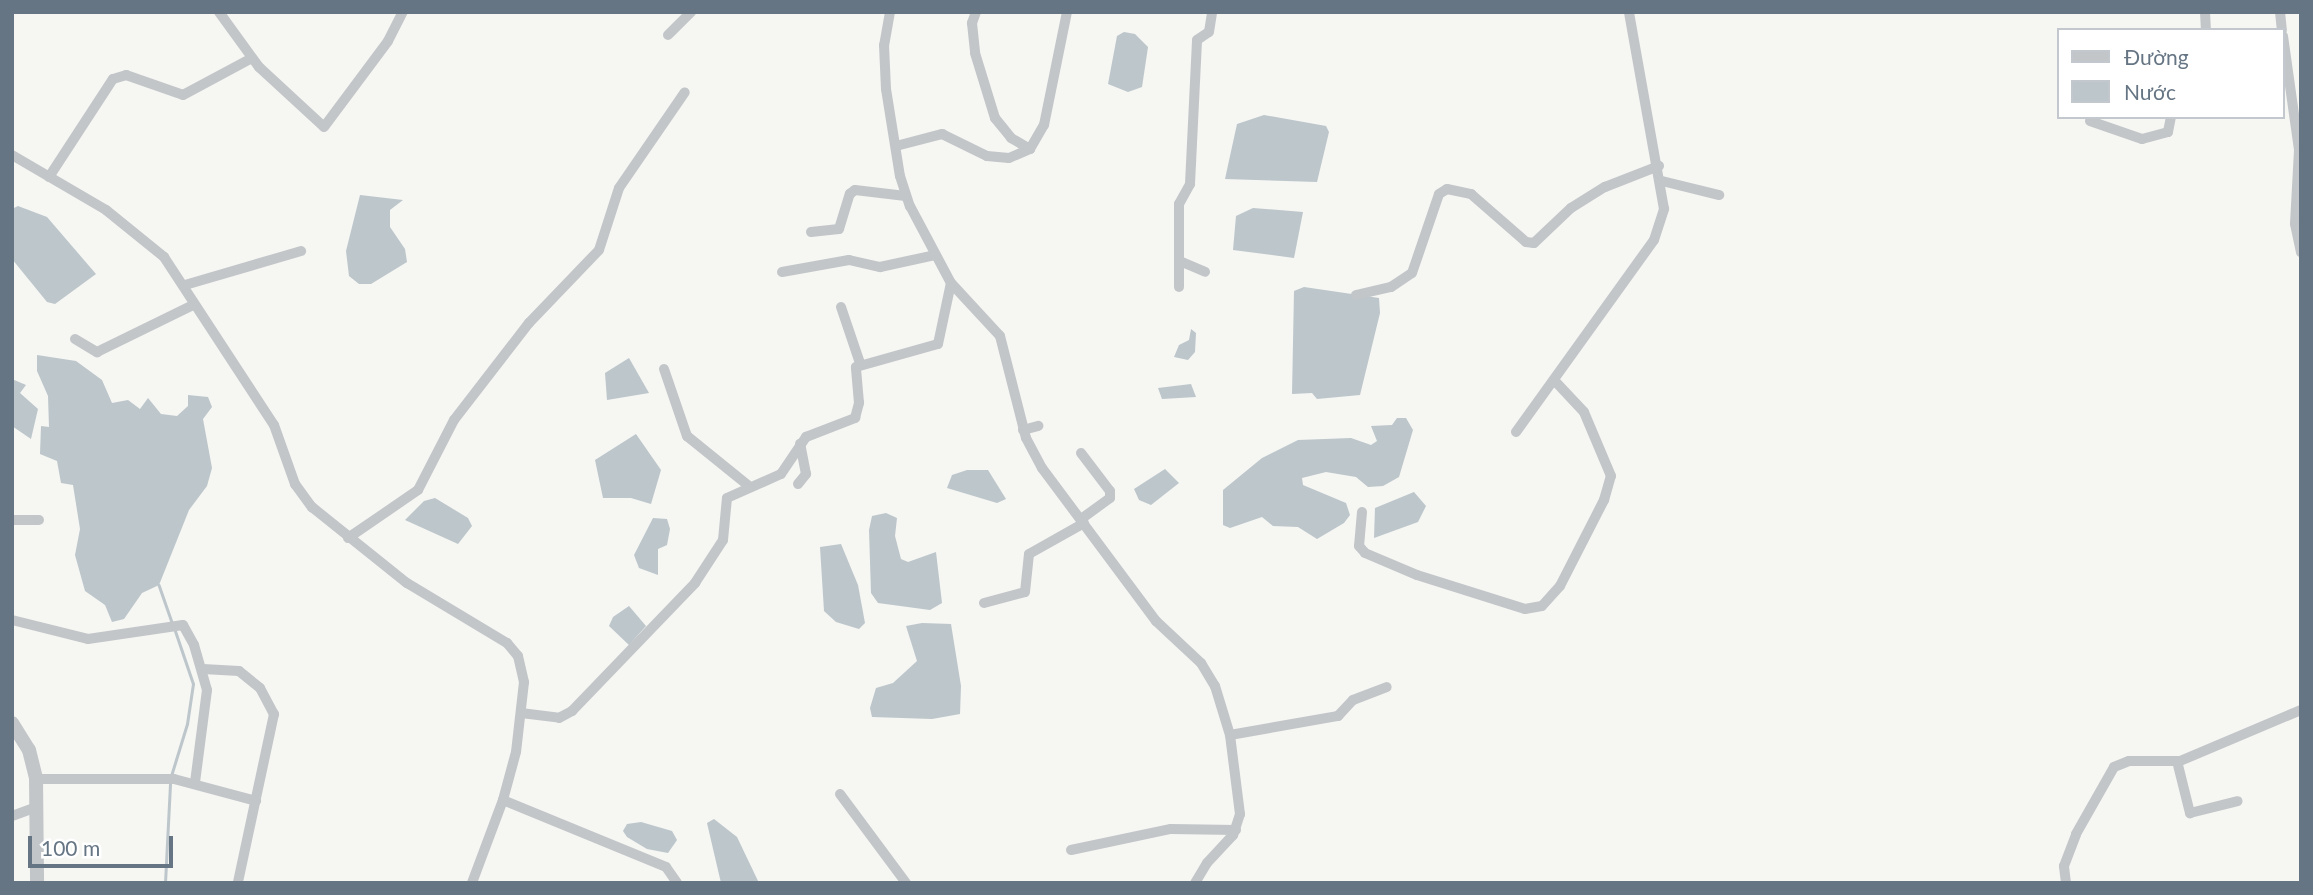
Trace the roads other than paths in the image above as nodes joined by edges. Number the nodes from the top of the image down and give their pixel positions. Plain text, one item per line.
1 (219, 12) edge
2 (402, 12) edge
3 (691, 12) edge
4 (891, 12) edge
5 (976, 12) edge
6 (1067, 12) edge
7 (1212, 12) edge
8 (1629, 12) edge
9 (668, 35) dead end
10 (2285, 56) edge
11 (252, 58) junction
12 (2288, 86) edge
13 (685, 92) dead end
14 (2171, 119) edge
15 (2090, 121) dead end
16 (896, 146) junction
17 (1030, 149) junction
18 (12, 155) edge
19 (1659, 166) junction
20 (49, 177) junction
21 (1662, 181) junction
22 (1718, 195) dead end
23 (906, 196) junction
24 (811, 232) dead end
25 (301, 251) dead end
26 (2301, 252) edge
27 (935, 255) junction
28 (1182, 262) junction
29 (782, 272) dead end
30 (1205, 272) dead end
31 (951, 283) junction
32 (185, 285) junction
33 (1179, 287) dead end
34 (1356, 295) dead end
35 (193, 305) junction
36 (841, 307) dead end
37 (75, 339) dead end
38 (860, 363) junction
39 (664, 369) dead end
40 (1554, 380) junction
41 (1038, 426) dead end
42 (1023, 430) junction
43 (1516, 432) dead end
44 (800, 444) junction
45 (1081, 453) dead end
46 (798, 484) dead end
47 (750, 487) junction
48 (1362, 512) dead end
49 (12, 520) edge
50 (39, 520) dead end
51 (1082, 521) junction
52 (348, 538) junction
53 (984, 604) dead end
54 (12, 620) edge
55 (203, 669) junction
56 (1387, 687) dead end
57 (2301, 710) edge
58 (522, 713) junction
59 (12, 723) edge
60 (1230, 735) junction
61 (2177, 761) junction
62 (36, 779) junction
63 (195, 782) junction
64 (840, 794) dead end
65 (503, 800) junction
66 (256, 801) junction
67 (2238, 802) dead end
68 (37, 807) junction
69 (12, 816) edge
70 (1236, 830) junction
71 (1071, 850) dead end
72 (238, 881) edge
73 (37, 883) edge
74 (472, 883) edge
75 (677, 883) edge
76 (906, 883) edge
77 (1195, 883) edge
78 (2066, 883) edge

1 - 11 street
2 - 11 street
3 - 9 street
4 - 16 street
5 - 17 street
6 - 17 street
7 - 28 street
8 - 19 street
10 - 12 street
11 - 20 street
12 - 26 street
13 - 52 street
14 - 15 street
16 - 17 street
16 - 23 street
18 - 20 street
19 - 21 street
19 - 34 street
20 - 32 street
21 - 22 street
21 - 40 street
23 - 24 street
23 - 27 street
25 - 32 street
27 - 29 street
27 - 31 street
28 - 30 street
28 - 33 street
31 - 38 street
31 - 42 street
32 - 35 street
35 - 37 street
35 - 52 street
36 - 38 street
38 - 44 street
39 - 47 street
40 - 43 street
40 - 48 street
41 - 42 street
42 - 51 street
44 - 46 street
44 - 47 street
45 - 51 street
47 - 58 street
49 - 50 street
51 - 53 street
51 - 60 street
52 - 58 street
54 - 55 street
55 - 63 street
55 - 66 street
56 - 60 street
57 - 61 street
58 - 65 street
59 - 62 street
60 - 70 street
61 - 67 street
61 - 78 street
62 - 63 street
62 - 68 street
63 - 66 street
64 - 76 street
65 - 74 street
65 - 75 street
66 - 72 street
68 - 69 street
68 - 73 street
70 - 71 street
70 - 77 street

